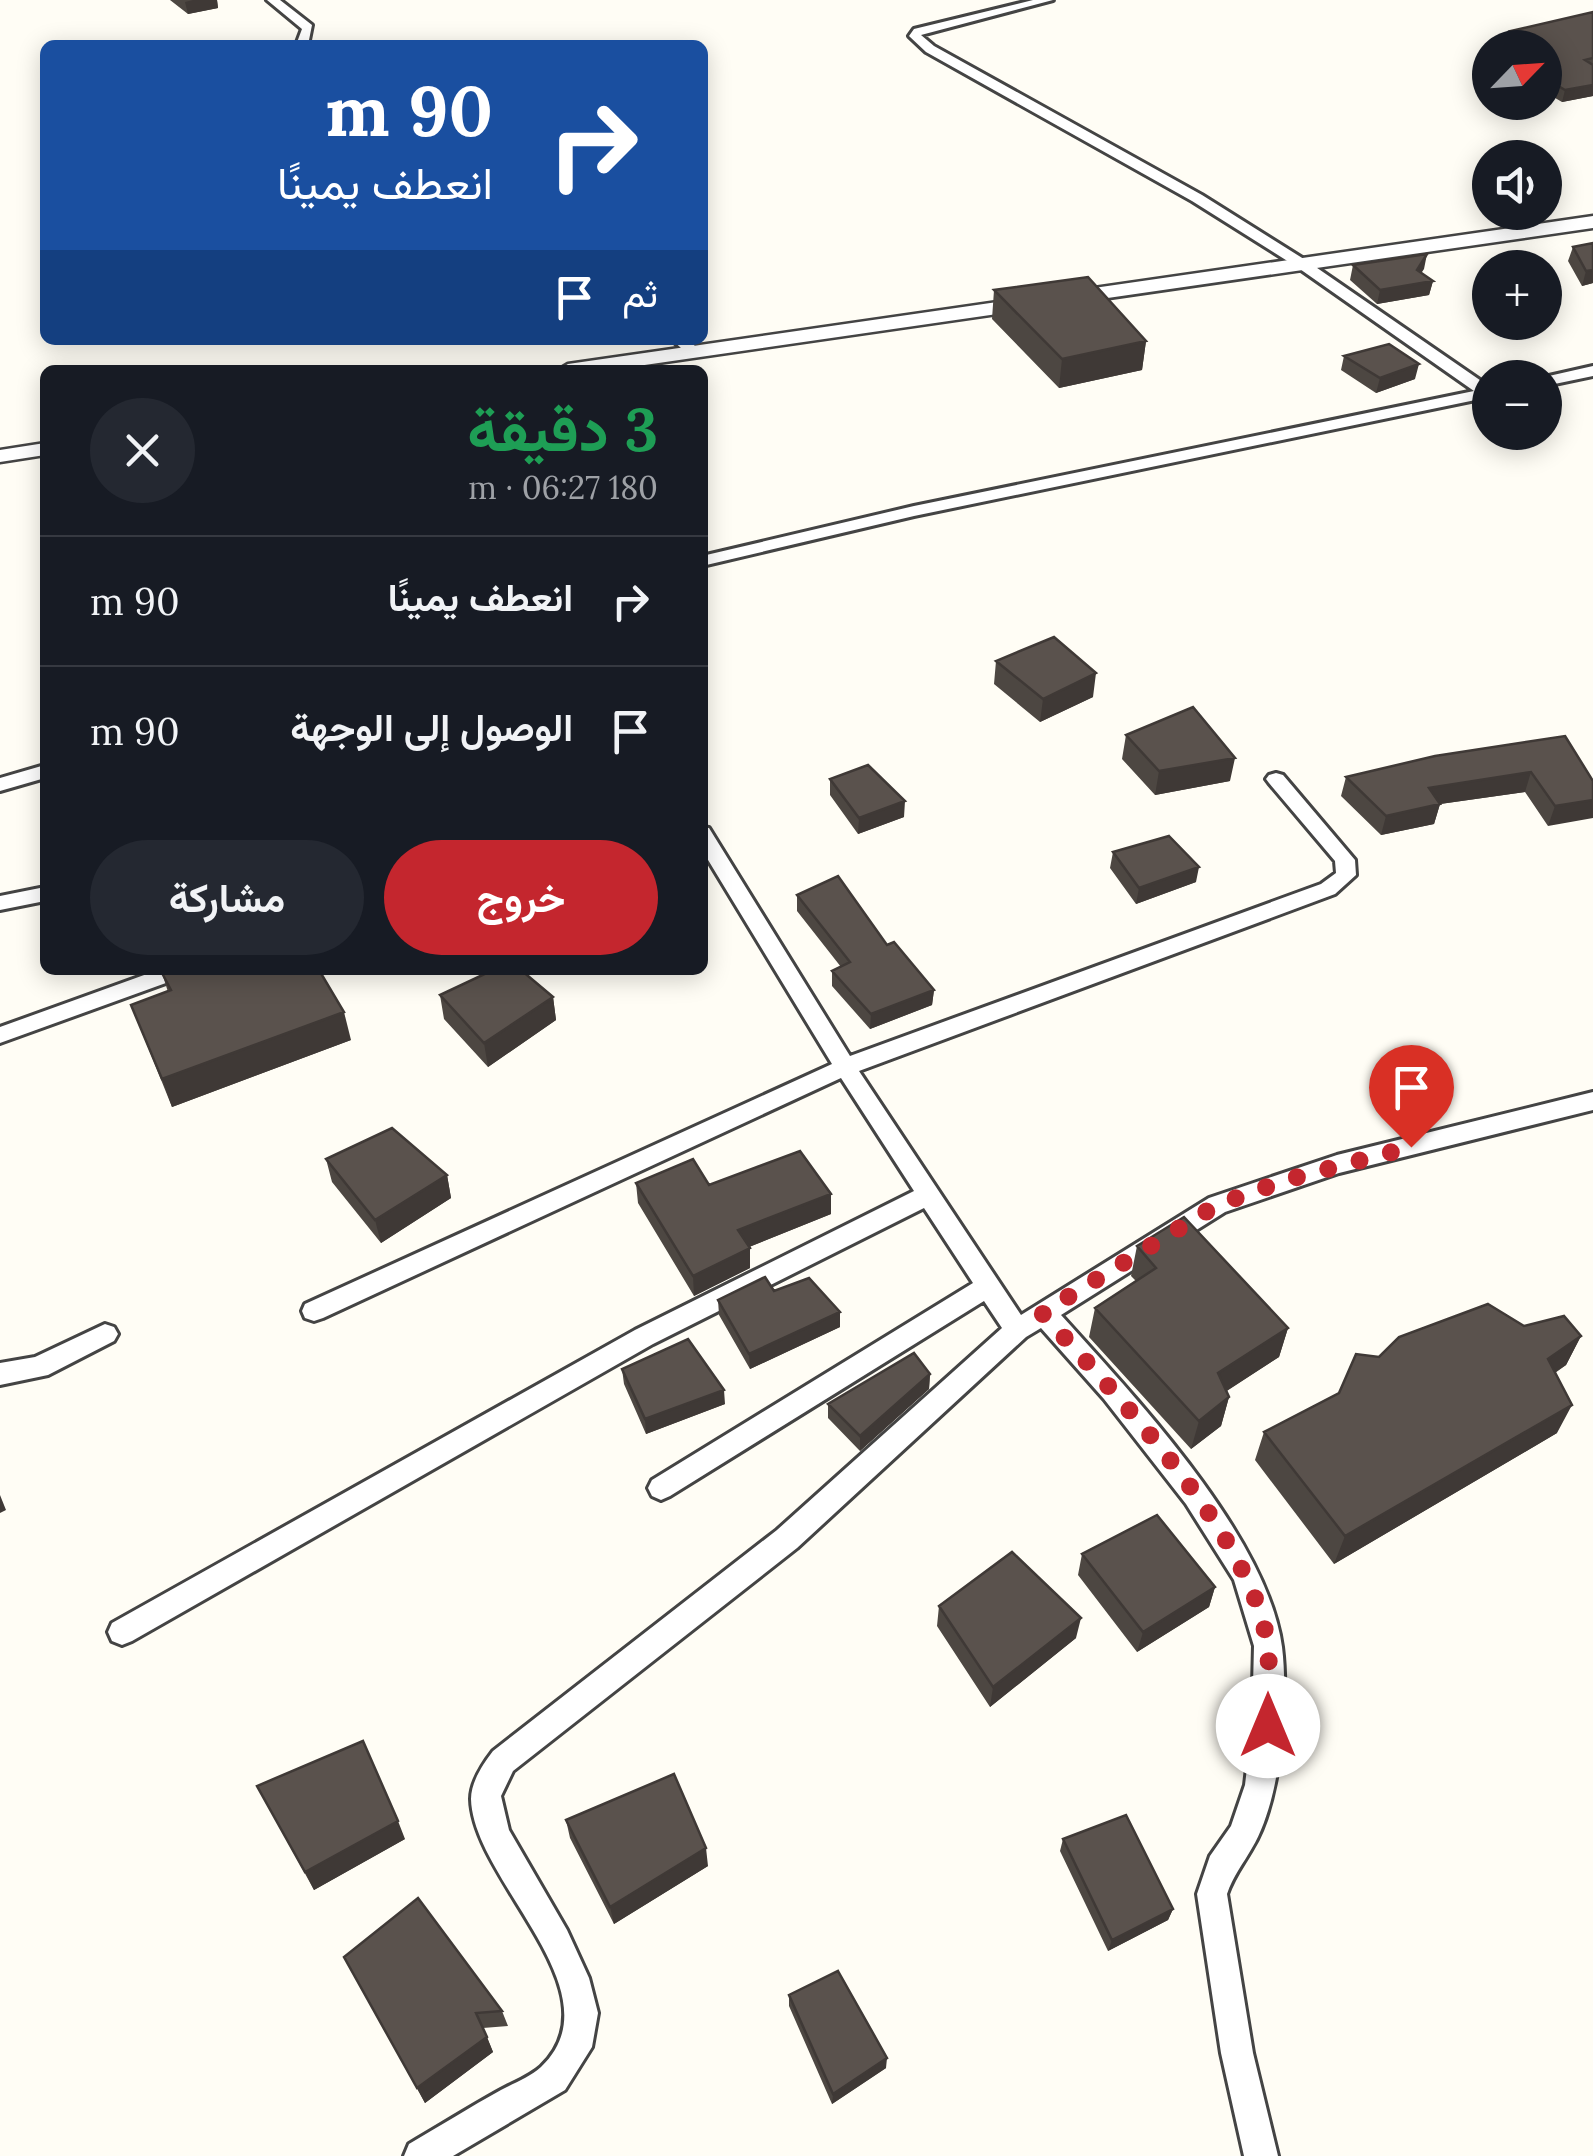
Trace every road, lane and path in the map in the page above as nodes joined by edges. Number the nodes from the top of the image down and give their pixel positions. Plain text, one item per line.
1 (273, 0) edge
2 (1047, 0) edge
3 (304, 40) edge
4 (1593, 222) edge
5 (1302, 264) junction
6 (708, 343) edge
7 (687, 346) edge
8 (593, 365) edge
9 (1585, 373) edge
10 (1472, 380) edge
11 (1593, 386) edge
12 (1472, 395) edge
13 (40, 450) edge
14 (0, 456) edge
15 (708, 560) edge
16 (40, 773) edge
17 (1276, 779) dead end
18 (0, 785) edge
19 (708, 843) edge
20 (40, 895) edge
21 (0, 903) edge
22 (158, 975) edge
23 (0, 1035) edge
24 (845, 1067) junction
25 (1593, 1100) edge
26 (928, 1196) junction
27 (988, 1286) junction
28 (314, 1312) dead end
29 (1042, 1313) junction
30 (1016, 1330) junction
31 (105, 1334) dead end
32 (0, 1374) edge
33 (661, 1488) dead end
34 (122, 1632) dead end
35 (421, 2156) edge
36 (1261, 2156) edge

1 - 3 street
2 - 5 street
4 - 5 street
5 - 6 street
5 - 10 street
7 - 8 street
9 - 11 street
12 - 15 street
13 - 14 street
16 - 18 street
17 - 24 street
19 - 24 street
20 - 21 street
22 - 23 street
24 - 26 street
24 - 28 street
25 - 29 street
26 - 27 street
26 - 34 street
27 - 30 street
27 - 33 street
29 - 30 street
29 - 36 street
30 - 35 street
31 - 32 street

